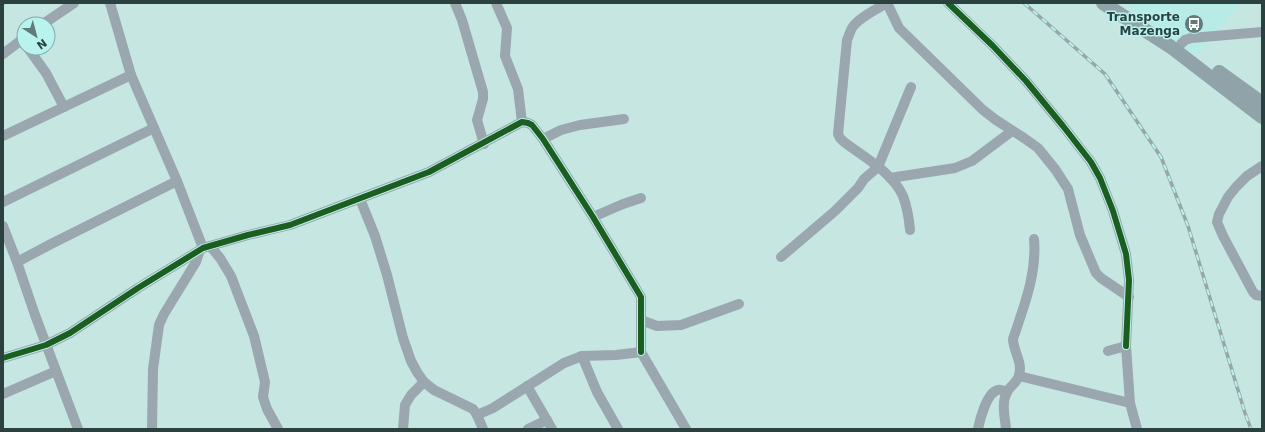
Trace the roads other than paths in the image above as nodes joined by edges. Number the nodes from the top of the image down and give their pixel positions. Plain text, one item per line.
1 (74, 3) edge
2 (110, 3) edge
3 (455, 3) edge
4 (496, 3) edge
5 (887, 3) edge
6 (948, 3) edge
7 (1103, 3) edge
8 (1120, 3) edge
9 (55, 16) edge
10 (1262, 32) edge
11 (1181, 44) junction
12 (16, 45) edge
13 (3, 54) edge
14 (34, 56) edge
15 (131, 75) junction
16 (911, 87) dead end
17 (1262, 103) edge
18 (64, 107) junction
19 (1262, 117) edge
20 (624, 119) dead end
21 (522, 122) junction
22 (154, 128) junction
23 (1012, 131) junction
24 (3, 136) edge
25 (543, 139) junction
26 (484, 144) junction
27 (1262, 166) edge
28 (878, 167) junction
29 (890, 178) junction
30 (177, 181) junction
31 (641, 198) dead end
32 (360, 199) junction
33 (3, 202) edge
34 (594, 217) junction
35 (3, 226) edge
36 (910, 230) dead end
37 (1034, 239) dead end
38 (205, 248) junction
39 (781, 257) dead end
40 (17, 262) junction
41 (1262, 296) edge
42 (1129, 297) junction
43 (739, 304) dead end
44 (641, 320) junction
45 (46, 345) junction
46 (1126, 346) junction
47 (1108, 351) dead end
48 (642, 352) junction
49 (582, 356) junction
50 (3, 358) edge
51 (56, 371) junction
52 (1019, 376) junction
53 (424, 382) junction
54 (527, 386) junction
55 (1007, 392) junction
56 (3, 394) edge
57 (1130, 403) junction
58 (477, 415) junction
59 (550, 425) edge
60 (405, 426) edge
61 (78, 429) edge
62 (152, 429) edge
63 (278, 429) edge
64 (483, 429) edge
65 (528, 429) edge
66 (618, 429) edge
67 (686, 429) edge
68 (978, 429) edge
69 (1006, 429) edge
70 (1137, 429) edge

1 - 9 street
2 - 15 street
3 - 26 street
4 - 21 street
5 - 23 street
5 - 28 street
6 - 42 street
7 - 19 highway
8 - 11 highway
10 - 11 street
11 - 17 highway
12 - 13 street
14 - 18 street
15 - 18 street
15 - 22 street
16 - 28 street
18 - 24 street
20 - 25 street
21 - 25 street
21 - 26 street
22 - 30 street
22 - 33 street
23 - 29 street
23 - 42 street
25 - 34 street
26 - 32 street
27 - 41 street
28 - 29 street
28 - 39 street
29 - 36 street
30 - 38 street
30 - 40 street
31 - 34 street
32 - 38 street
32 - 53 street
34 - 44 street
35 - 40 street
37 - 52 street
38 - 45 street
38 - 62 street
38 - 63 street
40 - 45 street
42 - 46 street
43 - 44 street
44 - 48 street
45 - 50 street
45 - 51 street
46 - 47 street
46 - 57 street
48 - 49 street
48 - 67 street
49 - 54 street
49 - 66 street
51 - 56 street
51 - 61 street
52 - 55 street
52 - 57 street
53 - 58 street
53 - 60 street
54 - 58 street
54 - 59 street
55 - 68 street
55 - 69 street
57 - 70 street
58 - 64 street
59 - 65 street

